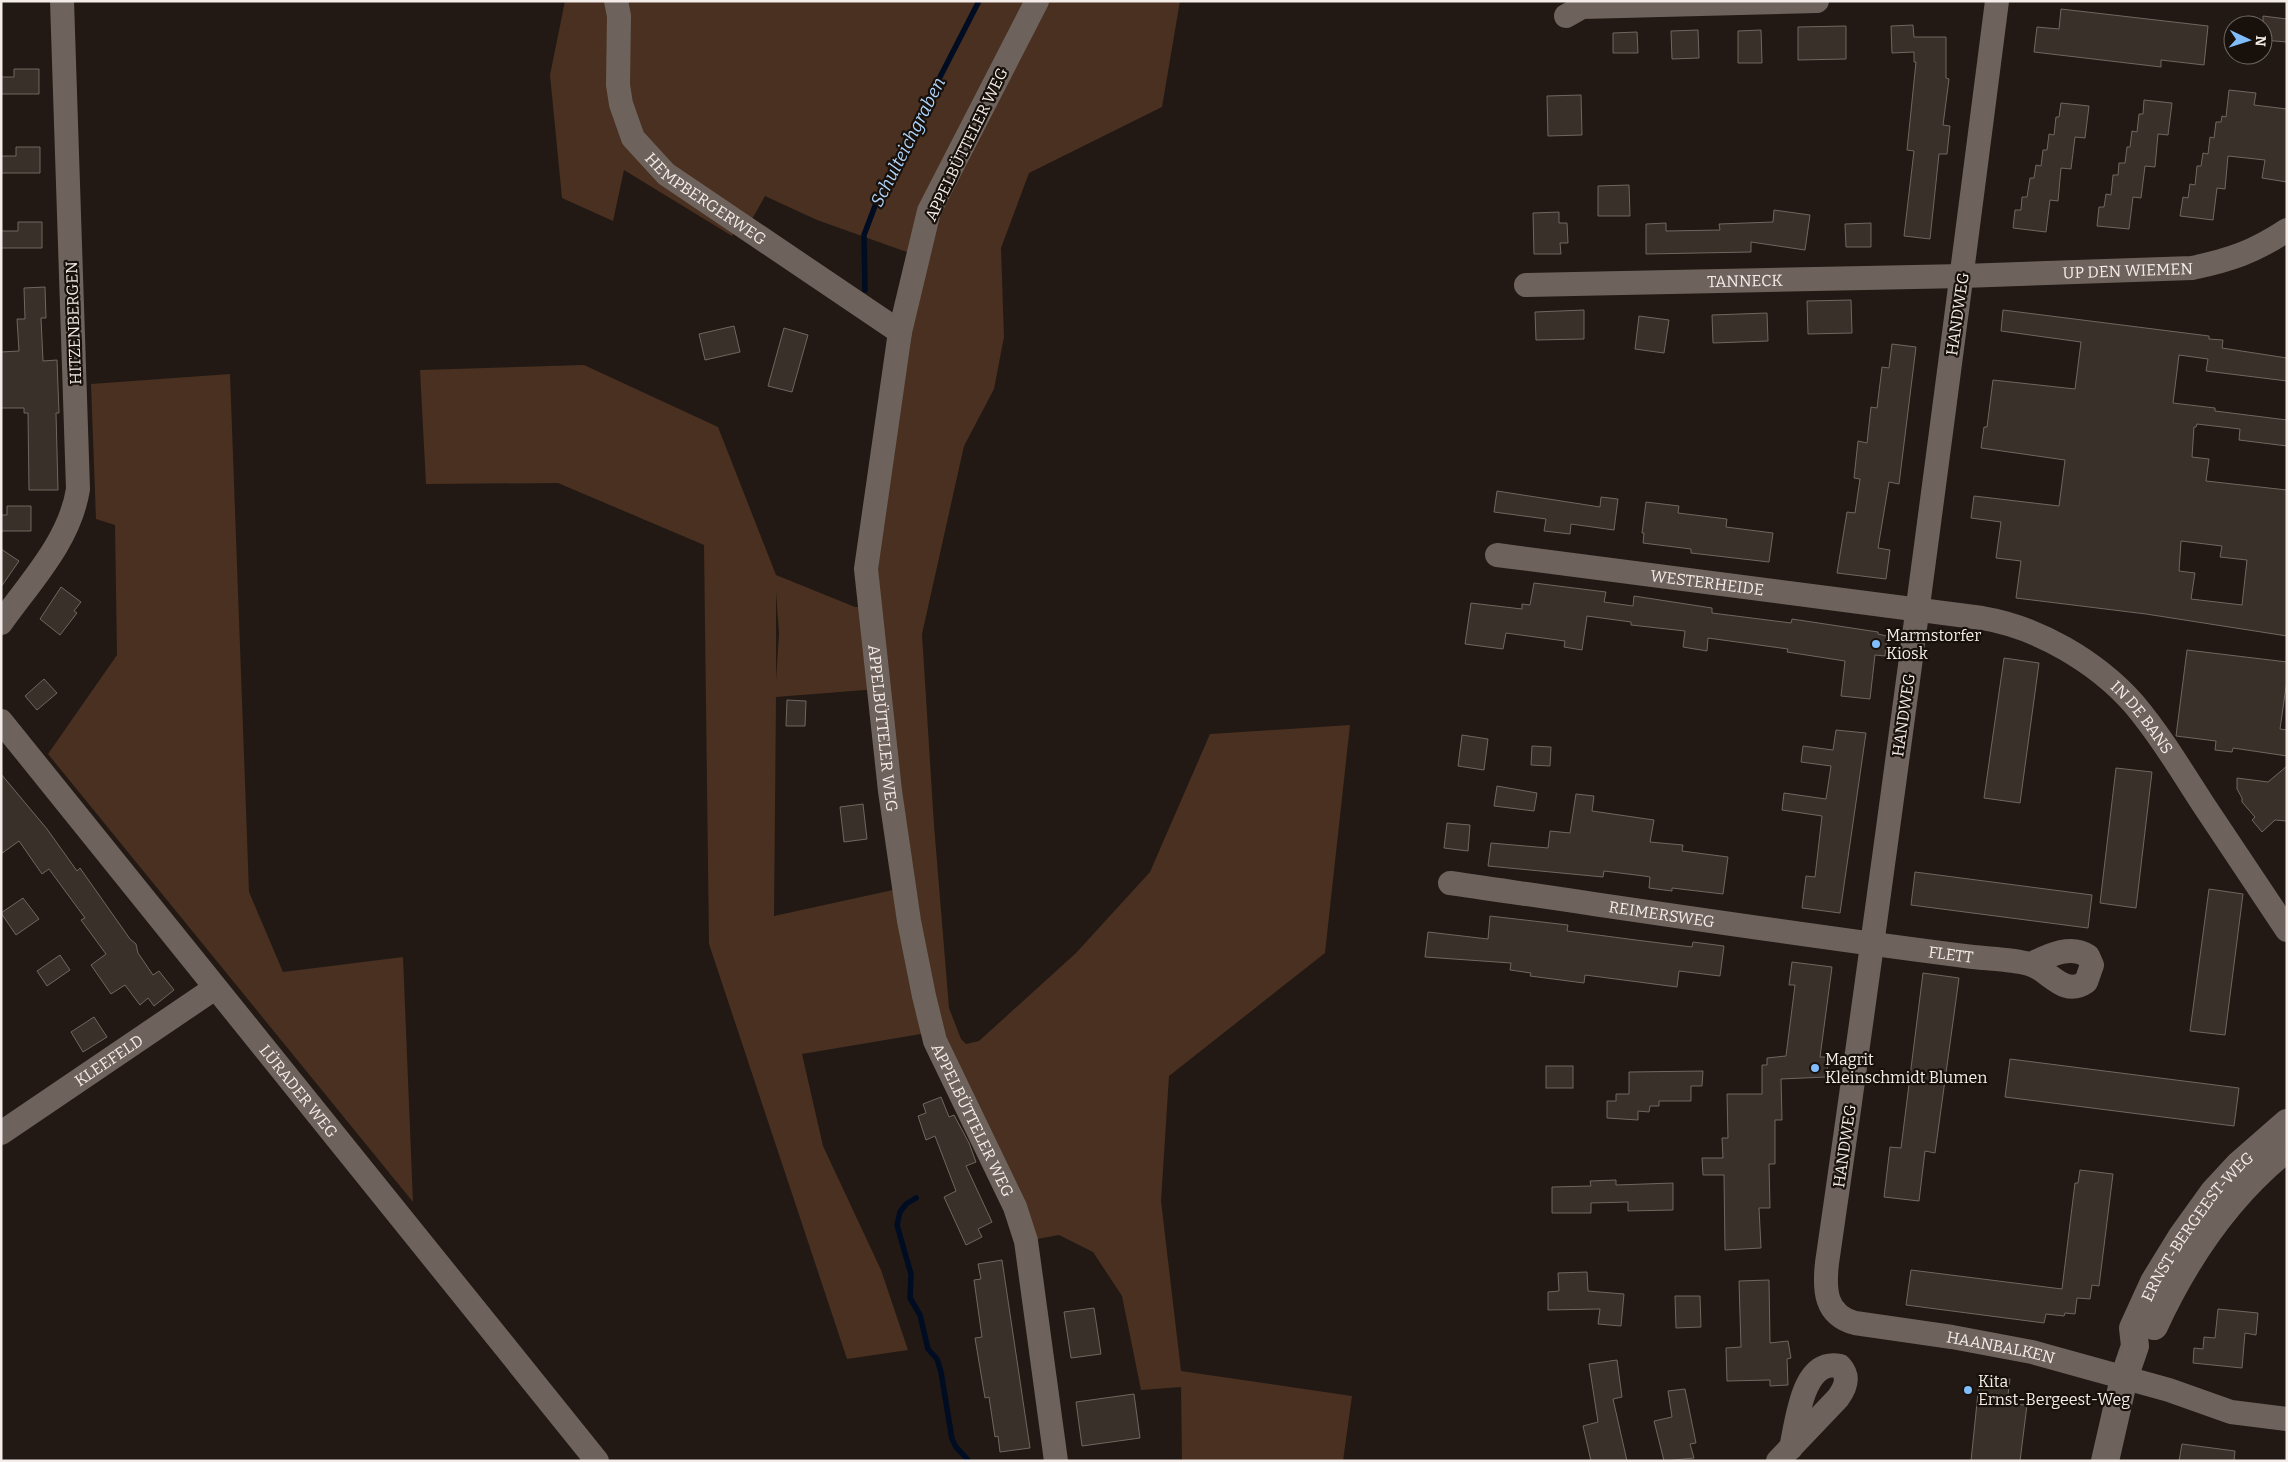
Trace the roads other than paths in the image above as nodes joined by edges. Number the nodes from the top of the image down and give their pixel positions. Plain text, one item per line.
1 (62, 1) edge
2 (616, 1) edge
3 (1037, 1) edge
4 (1816, 1) edge
5 (1997, 1) edge
6 (1566, 16) dead end
7 (2287, 230) edge
8 (1963, 276) junction
9 (1526, 285) dead end
10 (900, 332) junction
11 (1497, 555) dead end
12 (1917, 610) junction
13 (1, 624) edge
14 (1, 721) edge
15 (1450, 883) dead end
16 (2287, 930) edge
17 (1873, 944) junction
18 (2031, 964) dead end
19 (215, 988) junction
20 (2287, 1123) edge
21 (1, 1133) edge
22 (2287, 1148) edge
23 (1832, 1309) joint
24 (2134, 1346) junction
25 (2124, 1378) junction
26 (2287, 1419) edge
27 (597, 1461) edge
28 (1056, 1461) edge
29 (2105, 1461) edge

1 - 13 street, HITZENBERGEN
2 - 10 street, HEMPBERGERWEG
3 - 10 street, APPELBÜTTELER WEG
4 - 6 street
5 - 8 street, HANDWEG
7 - 8 street, UP DEN WIEMEN
8 - 9 street, TANNECK
8 - 12 street, HANDWEG
10 - 28 street, APPELBÜTTELER WEG
11 - 12 street, WESTERHEIDE
12 - 16 street, IN DE BANS
12 - 17 street, HANDWEG
14 - 19 street, LÜRADER WEG
15 - 17 street, REIMERSWEG
17 - 18 street, FLETT
17 - 23 street, HANDWEG
19 - 21 street, KLEEFELD
19 - 27 street, LÜRADER WEG
20 - 24 street, ERNST-BERGEEST-WEG
22 - 24 street, ERNST-BERGEEST-WEG
23 - 25 street, HAANBALKEN
24 - 25 street, ERNST-BERGEEST-WEG
25 - 26 street, HAANBALKEN
25 - 29 street, ERNST-BERGEEST-WEG

